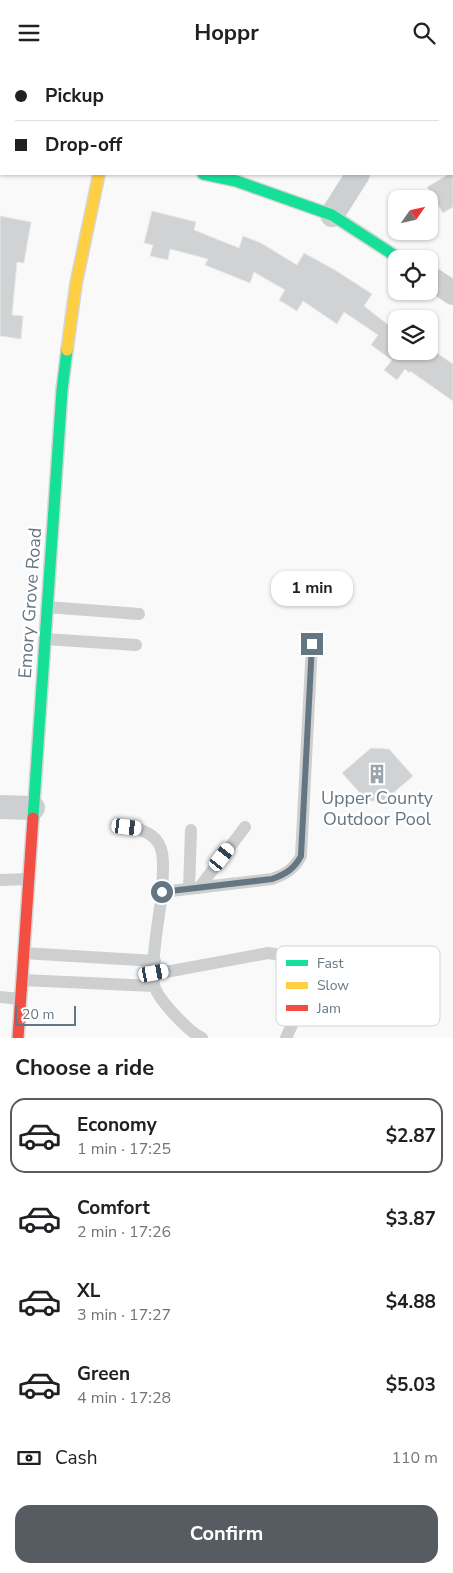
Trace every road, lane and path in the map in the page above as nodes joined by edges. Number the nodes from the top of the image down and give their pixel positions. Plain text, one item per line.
1 (98, 175) edge
2 (208, 175) edge
3 (357, 175) edge
4 (332, 215) junction
5 (388, 251) edge
6 (438, 283) edge
7 (453, 293) edge
8 (47, 607) junction
9 (139, 613) dead end
10 (45, 639) junction
11 (312, 644) dead end
12 (136, 645) dead end
13 (0, 807) edge
14 (33, 808) junction
15 (127, 827) dead end
16 (246, 827) dead end
17 (191, 830) dead end
18 (28, 879) junction
19 (0, 880) edge
20 (194, 888) junction
21 (162, 892) junction
22 (24, 953) junction
23 (276, 954) edge
24 (154, 974) junction
25 (22, 981) junction
26 (0, 997) edge
27 (20, 999) junction
28 (291, 1026) edge
29 (18, 1038) edge
30 (202, 1038) edge
31 (286, 1038) edge

1 - 8 street, Emory Grove Road
2 - 4 street
3 - 4 street
4 - 5 street
6 - 7 street
8 - 9 lane
8 - 10 street, Emory Grove Road
10 - 12 lane
10 - 14 street, Emory Grove Road
11 - 20 lane
13 - 14 street
14 - 18 street, Emory Grove Road
15 - 21 lane
16 - 20 lane
17 - 20 lane
18 - 19 lane
18 - 22 street, Emory Grove Road
20 - 21 lane
21 - 24 lane
22 - 24 lane
22 - 25 street, Emory Grove Road
23 - 24 lane
24 - 25 lane
24 - 30 lane
25 - 27 street, Emory Grove Road
26 - 27 lane
27 - 29 street, Emory Grove Road
28 - 31 lane

